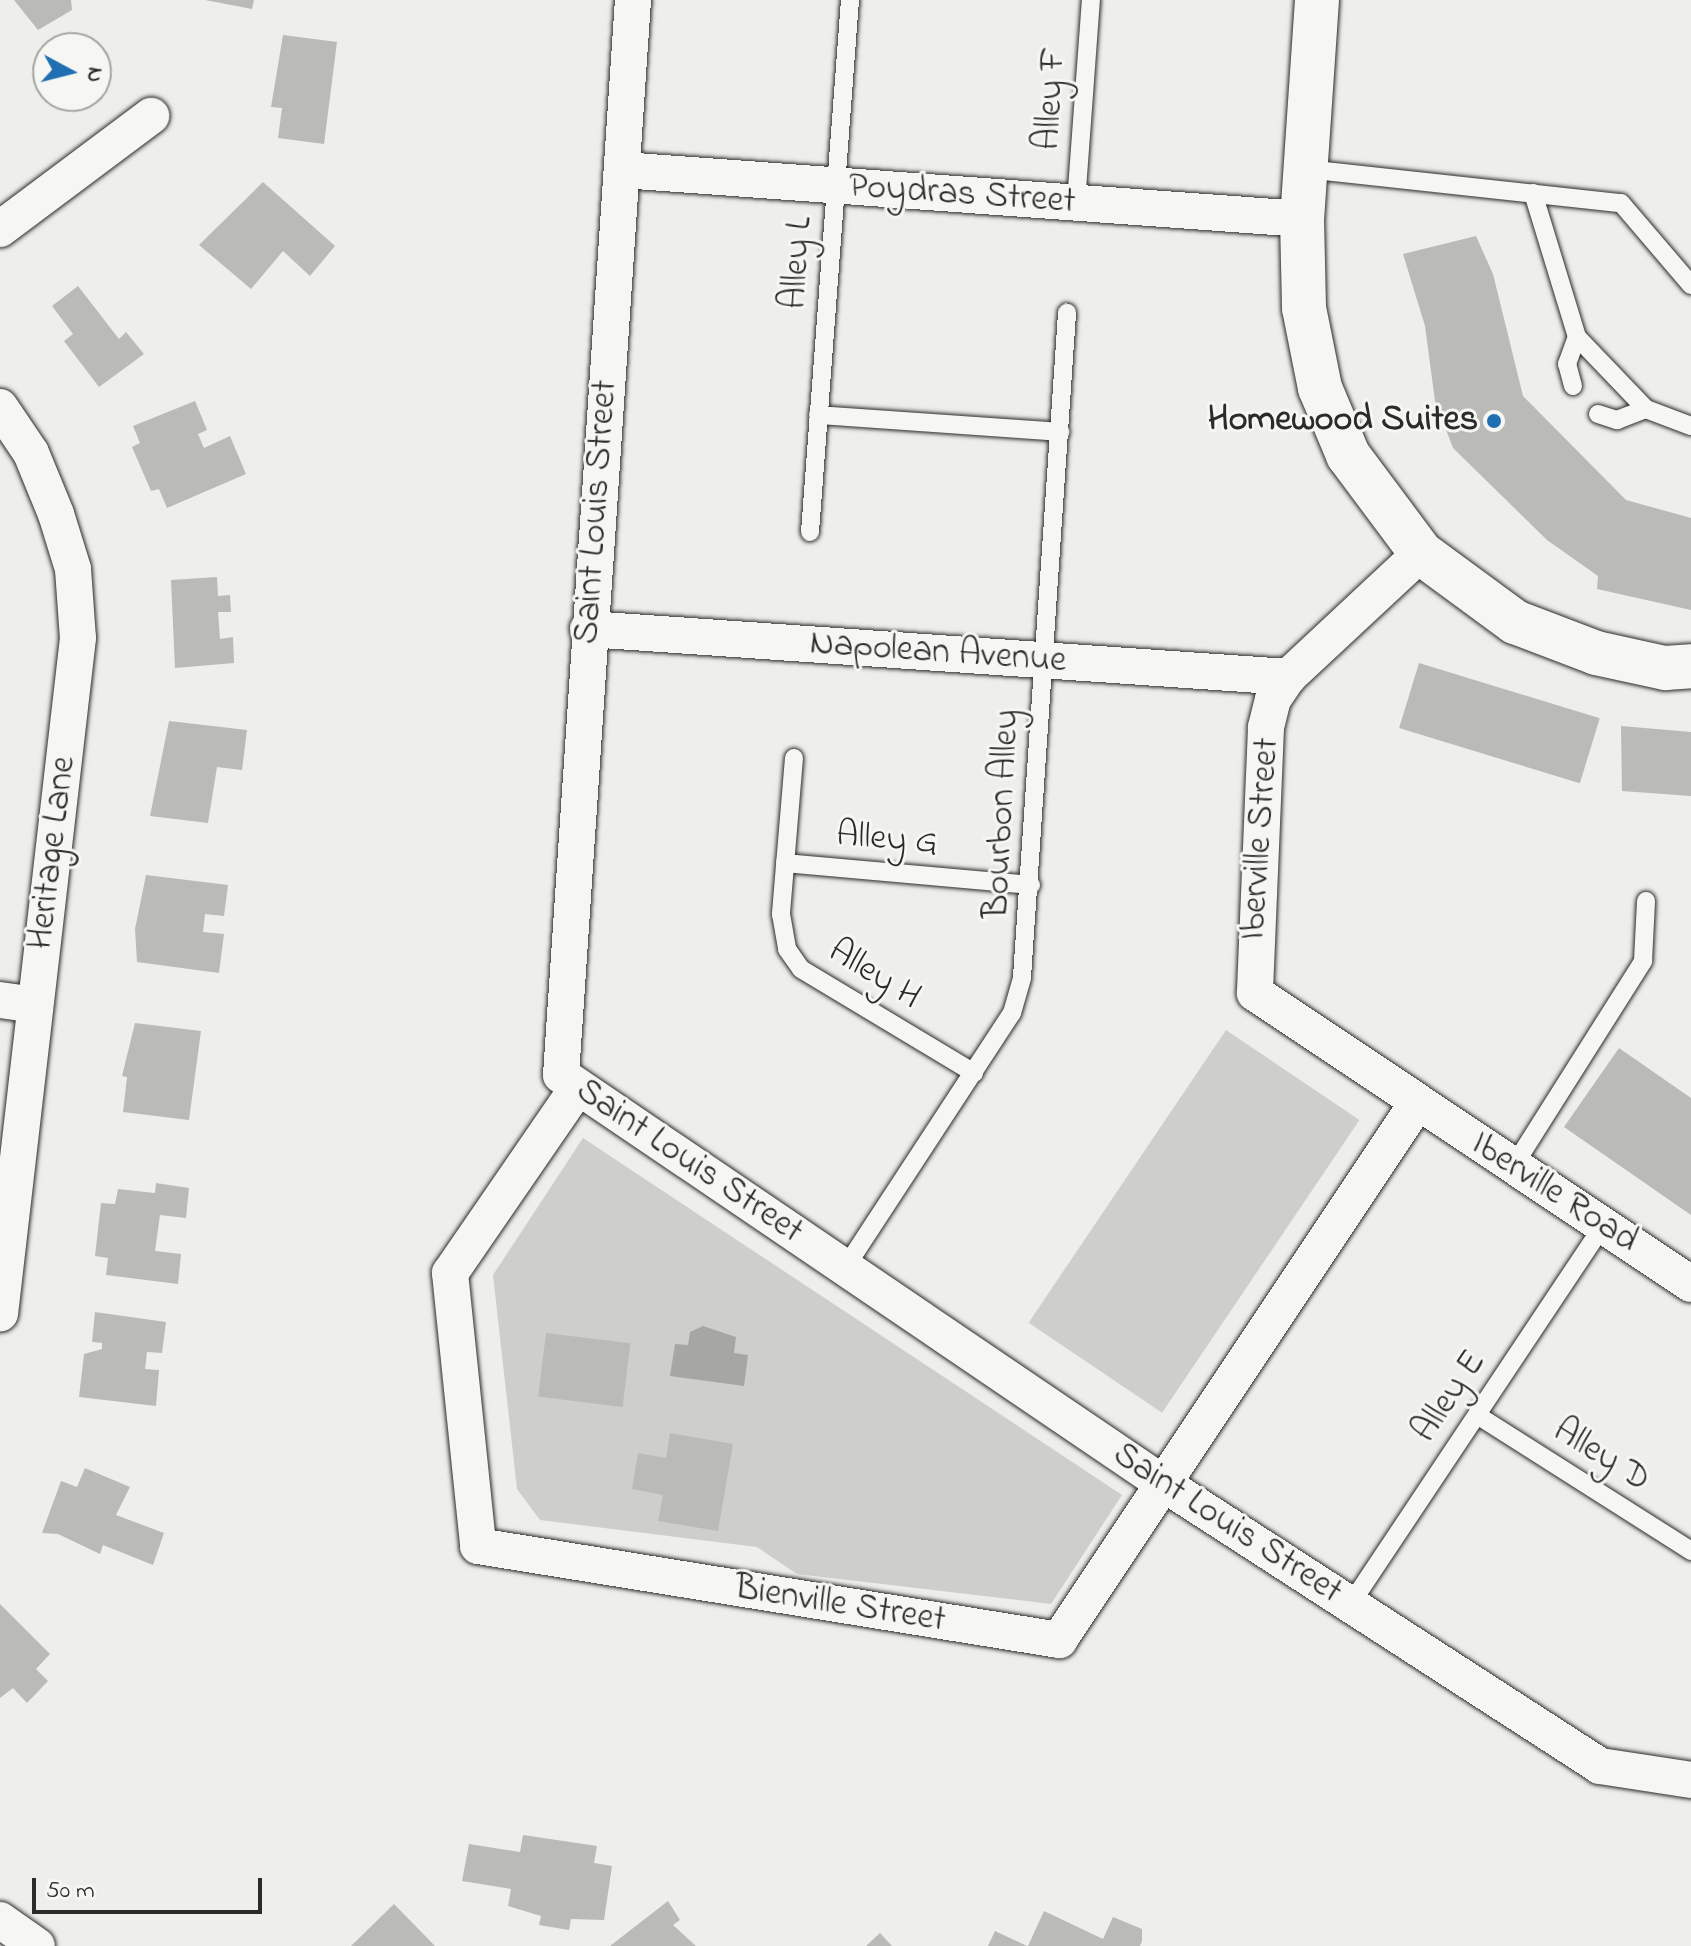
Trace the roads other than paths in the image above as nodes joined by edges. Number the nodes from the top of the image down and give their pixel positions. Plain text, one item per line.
1 (633, 0) edge
2 (850, 0) edge
3 (1091, 0) edge
4 (1317, 0) edge
5 (151, 116) dead end
6 (1306, 169) junction
7 (622, 170) junction
8 (836, 186) junction
9 (1533, 193) junction
10 (1076, 203) junction
11 (1302, 219) junction
12 (0, 229) edge
13 (1691, 285) edge
14 (1067, 313) dead end
15 (1577, 337) junction
16 (1573, 386) dead end
17 (0, 407) edge
18 (1646, 409) junction
19 (1598, 414) dead end
20 (818, 415) junction
21 (1691, 426) edge
22 (1060, 432) junction
23 (810, 532) dead end
24 (1421, 553) junction
25 (588, 629) junction
26 (1044, 660) junction
27 (1691, 666) edge
28 (1288, 677) junction
29 (794, 758) dead end
30 (785, 863) junction
31 (1031, 885) junction
32 (1646, 901) dead end
33 (17, 1002) edge
34 (974, 1073) junction
35 (578, 1087) junction
36 (1417, 1103) junction
37 (1513, 1167) junction
38 (1603, 1226) junction
39 (845, 1268) junction
40 (1691, 1284) edge
41 (0, 1314) edge
42 (1477, 1415) junction
43 (1164, 1484) junction
44 (1691, 1551) edge
45 (1350, 1605) junction
46 (1691, 1780) edge
47 (0, 1920) edge
48 (37, 1946) edge

1 - 7 street, Saint Louis Street
2 - 8 lane, Alley L
3 - 10 lane, Alley F
4 - 6 street
5 - 12 street
6 - 9 lane
6 - 11 street
7 - 8 street, Poydras Street
7 - 25 street, Saint Louis Street
8 - 10 street, Poydras Street
8 - 20 lane, Alley L
9 - 13 lane
9 - 15 lane
10 - 11 street, Poydras Street
11 - 24 street
14 - 22 lane, Bourbon Alley
15 - 16 lane
15 - 18 lane
17 - 33 street, Heritage Lane
18 - 19 lane
18 - 21 lane
20 - 22 lane
20 - 23 lane, Alley L
22 - 26 lane, Bourbon Alley
24 - 27 street
24 - 28 street, Iberville Street
25 - 26 street, Napolean Avenue
25 - 35 street, Saint Louis Street
26 - 28 street, Napolean Avenue
26 - 31 lane, Bourbon Alley
28 - 36 street, Iberville Street
29 - 30 lane, Alley H
30 - 31 lane, Alley G
30 - 34 lane, Alley H
31 - 34 lane, Bourbon Alley
32 - 37 lane
33 - 41 street, Heritage Lane
34 - 39 lane, Bourbon Alley
35 - 39 street, Saint Louis Street
35 - 43 street, Bienville Street
36 - 37 street, Iberville Road
36 - 43 street, Bienville Street
37 - 38 street, Iberville Road
38 - 40 street, Iberville Road
38 - 42 lane, Alley E
39 - 43 street, Saint Louis Street
42 - 44 lane, Alley D
42 - 45 lane, Alley E
43 - 45 street, Saint Louis Street
45 - 46 street, Saint Louis Street
47 - 48 street

